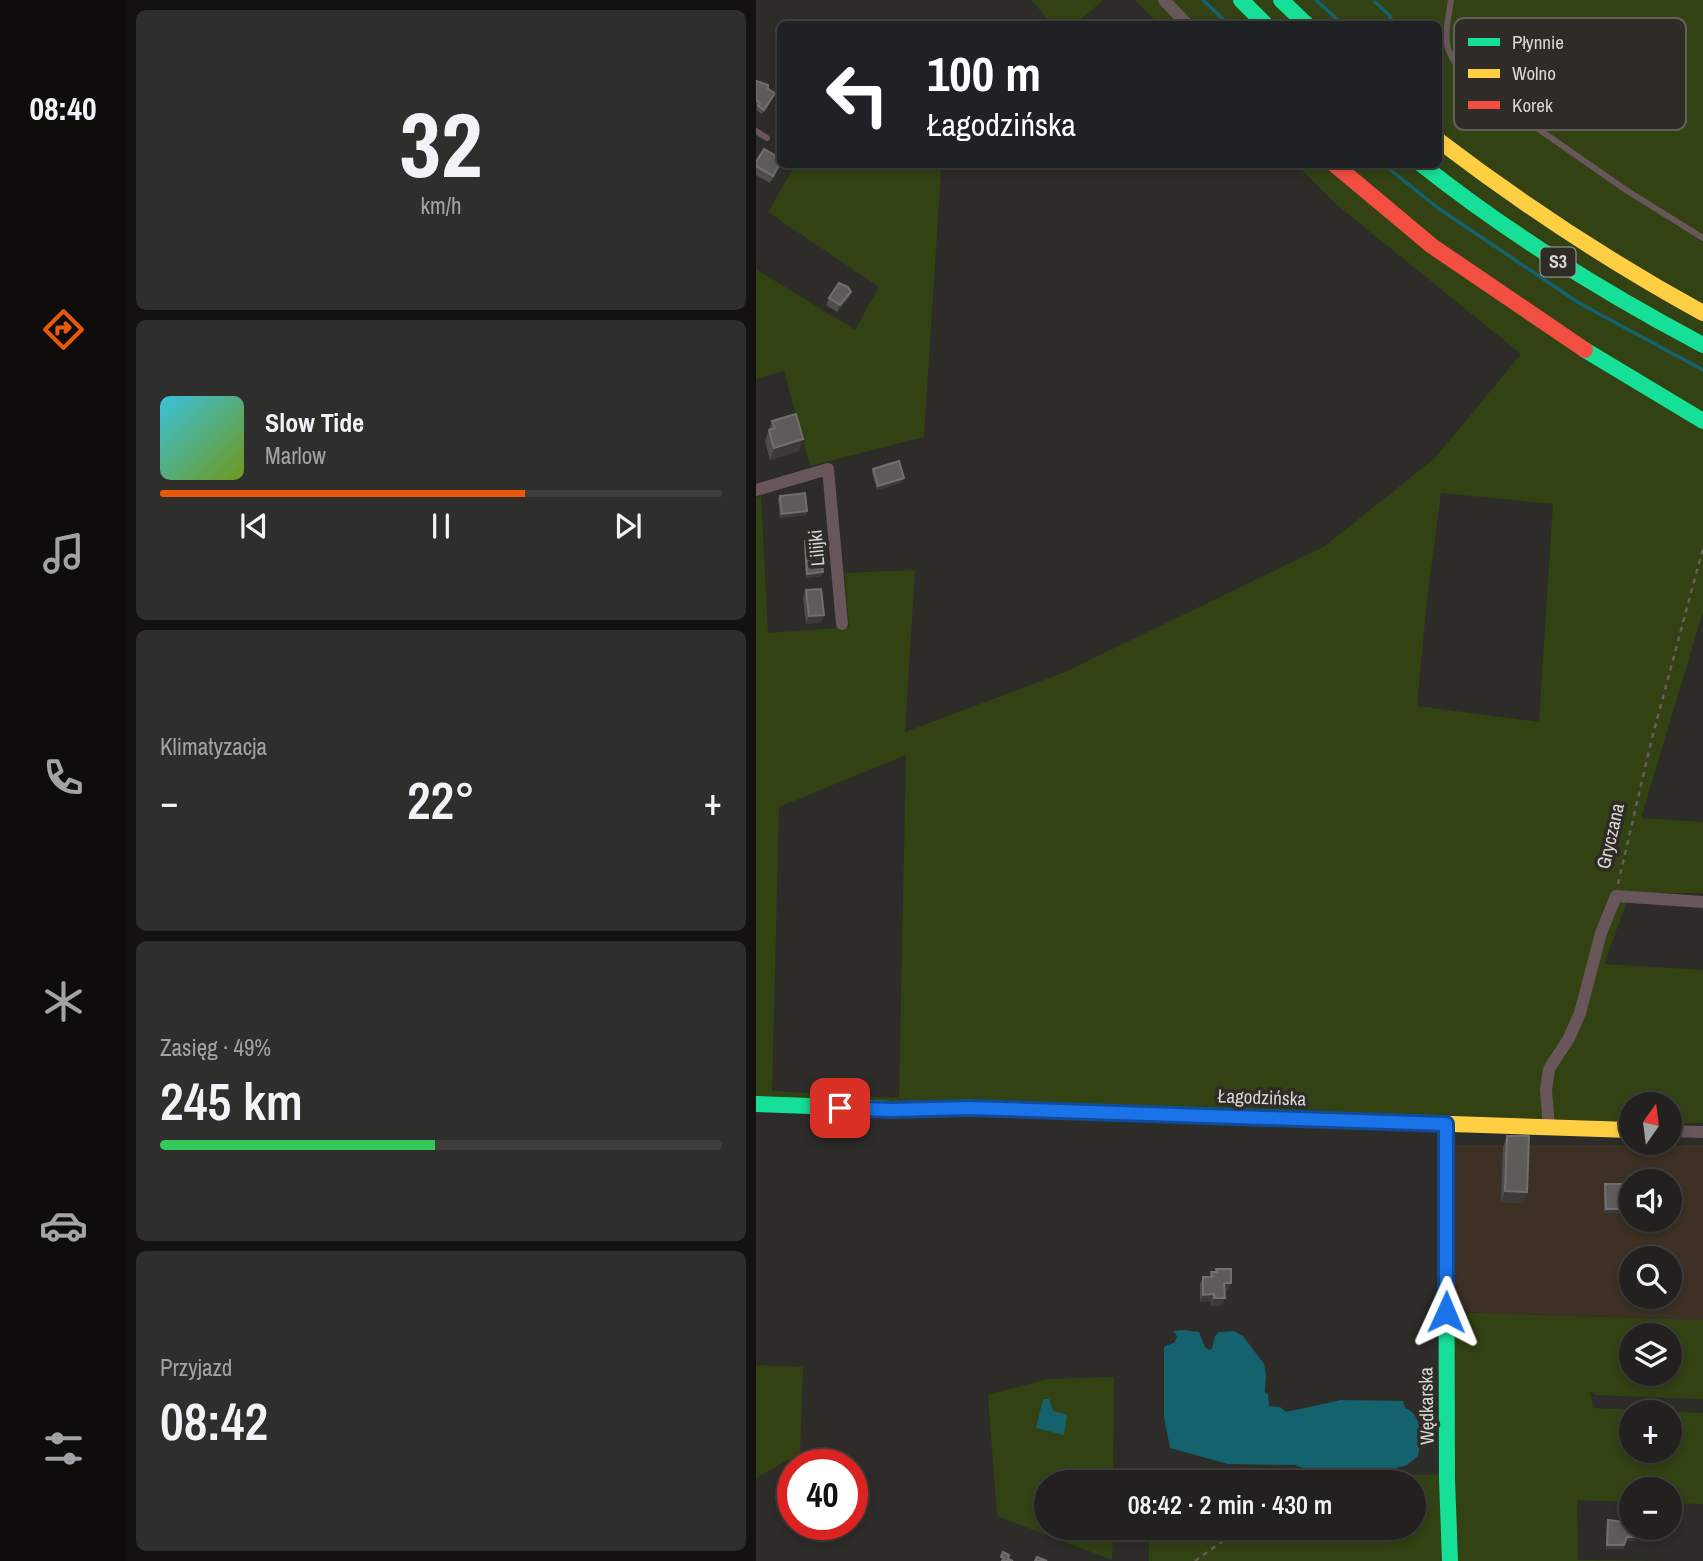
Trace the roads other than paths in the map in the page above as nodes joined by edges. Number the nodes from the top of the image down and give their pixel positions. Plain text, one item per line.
1 (1164, 0) edge
2 (1241, 0) edge
3 (1281, 0) edge
4 (1451, 0) edge
5 (1184, 21) edge
6 (1262, 21) edge
7 (1303, 21) edge
8 (1454, 63) edge
9 (1540, 130) edge
10 (756, 131) edge
11 (767, 138) dead end
12 (1442, 143) edge
13 (1339, 168) edge
14 (1426, 168) edge
15 (1703, 238) edge
16 (1703, 313) edge
17 (1703, 345) edge
18 (1703, 421) edge
19 (756, 490) edge
20 (842, 624) dead end
21 (1703, 902) edge
22 (756, 1104) edge
23 (1446, 1124) junction
24 (1549, 1127) junction
25 (1619, 1130) edge
26 (1682, 1131) edge
27 (1703, 1132) edge
28 (1450, 1561) edge

1 - 5 street
2 - 6 main road
3 - 7 main road
4 - 8 lane
9 - 15 lane
10 - 11 lane
12 - 16 main road, S3
13 - 18 main road
14 - 17 main road, S3
19 - 20 street, Lilijki
21 - 24 street, Gryczana
22 - 23 main road, Łagodzińska
23 - 24 main road, Łagodzińska
23 - 28 main road, Wędkarska
24 - 25 main road, Łagodzińska
26 - 27 street

